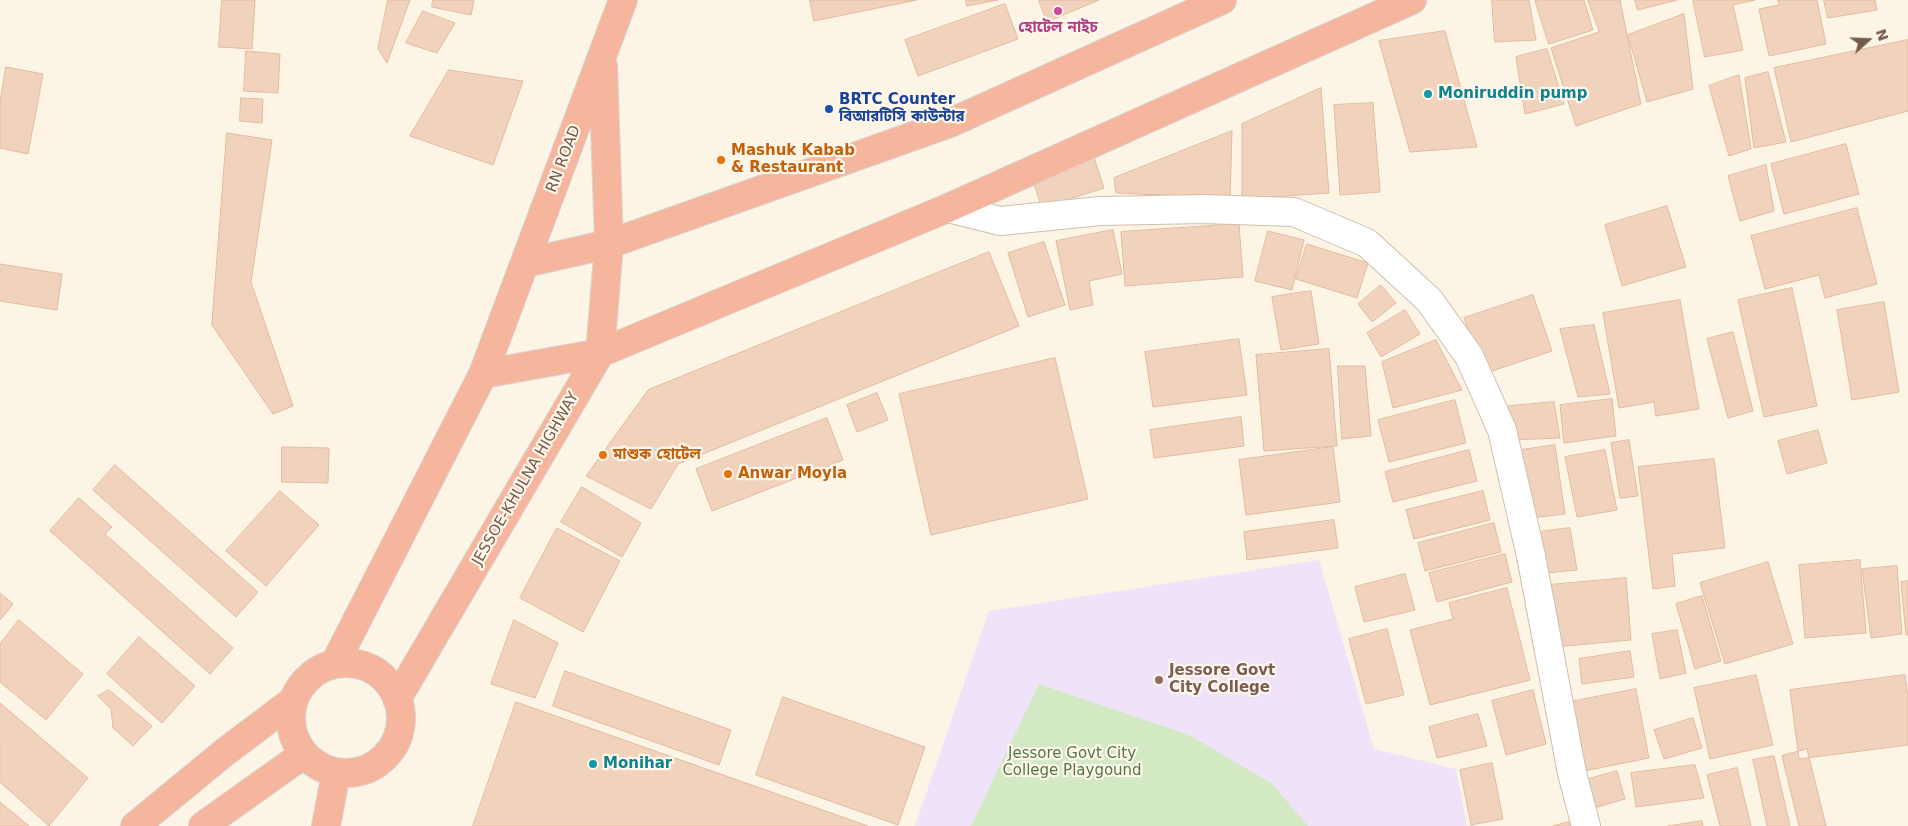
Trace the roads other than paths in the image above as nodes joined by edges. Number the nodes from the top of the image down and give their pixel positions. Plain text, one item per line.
1 (624, 0) edge
2 (1222, 0) edge
3 (1412, 0) edge
4 (603, 55) junction
5 (948, 208) junction
6 (609, 244) junction
7 (524, 262) junction
8 (600, 352) junction
9 (483, 374) junction
10 (336, 664) junction
11 (397, 699) junction
12 (294, 700) junction
13 (304, 754) junction
14 (336, 773) junction
15 (134, 826) edge
16 (203, 826) edge
17 (326, 826) edge
18 (1586, 826) edge

1 - 4 highway, RN ROAD
2 - 6 highway
3 - 5 highway
4 - 6 highway, RN ROAD
4 - 7 highway, RN ROAD
5 - 8 highway
5 - 18 street
6 - 7 highway
6 - 8 highway, JESSOE-KHULNA HIGHWAY
7 - 9 highway
8 - 9 highway
8 - 11 highway, JESSOE-KHULNA HIGHWAY
9 - 10 highway
10 - 11 highway
10 - 12 highway
11 - 14 highway
12 - 13 highway
12 - 15 highway
13 - 14 highway
13 - 16 highway
14 - 17 highway

